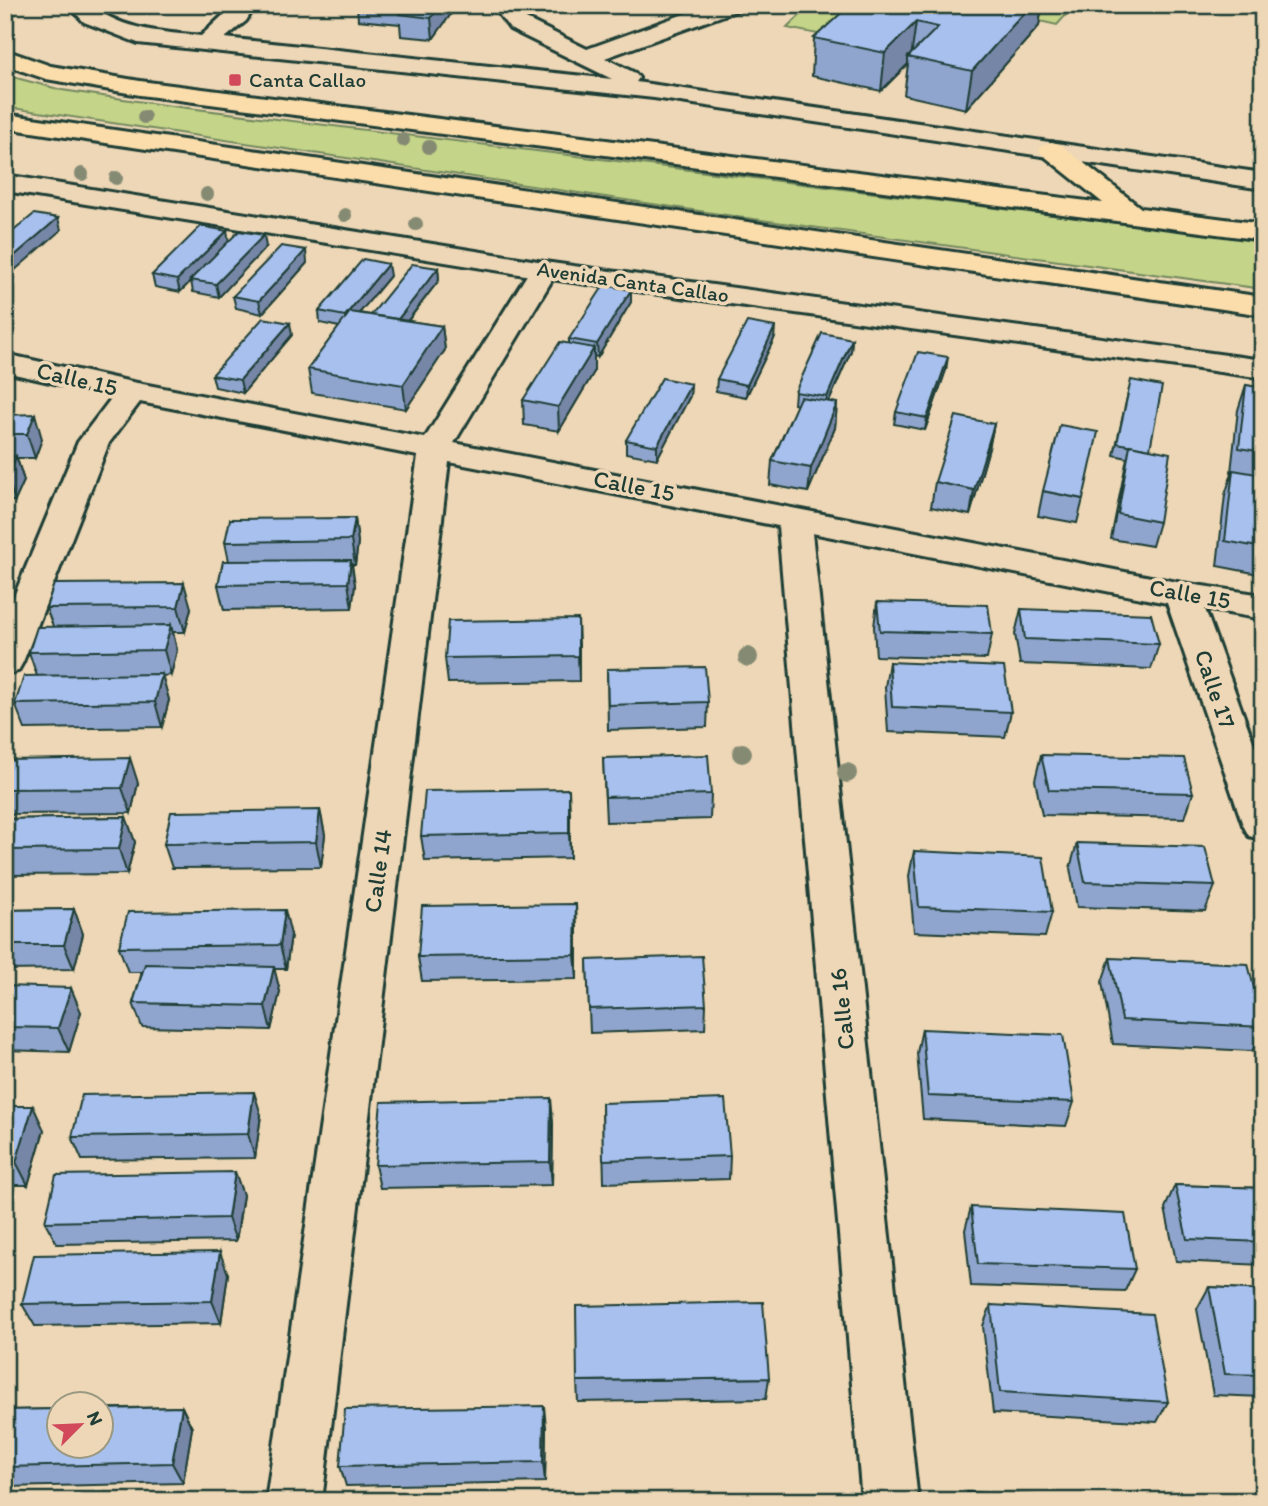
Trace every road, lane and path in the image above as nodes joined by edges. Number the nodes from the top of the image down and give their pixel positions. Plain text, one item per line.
1 (79, 5) edge
2 (245, 5) edge
3 (503, 5) edge
4 (730, 5) edge
5 (204, 45) junction
6 (5, 57) edge
7 (584, 58) junction
8 (654, 91) junction
9 (5, 121) edge
10 (1052, 149) junction
11 (1263, 181) edge
12 (5, 183) edge
13 (1133, 215) junction
14 (1262, 231) edge
15 (544, 270) junction
16 (1263, 306) edge
17 (5, 363) edge
18 (1263, 369) edge
19 (132, 391) junction
20 (435, 448) junction
21 (794, 517) junction
22 (1182, 594) junction
23 (1263, 607) edge
24 (5, 662) edge
25 (1263, 825) edge
26 (294, 1501) edge
27 (890, 1501) edge

1 - 5 street
2 - 5 street
3 - 7 street
4 - 7 street
5 - 8 street
6 - 13 main road
7 - 8 street
8 - 10 street
9 - 16 main road
10 - 11 street
10 - 13 main road
12 - 15 street, Avenida Canta Callao
13 - 14 main road
15 - 18 street, Avenida Canta Callao
15 - 20 street, Calle 14
17 - 19 street, Calle 15
19 - 20 street, Calle 15
19 - 24 street
20 - 21 street, Calle 15
20 - 26 street, Calle 14
21 - 22 street, Calle 15
21 - 27 street, Calle 16
22 - 23 street, Calle 15
22 - 25 street, Calle 17

